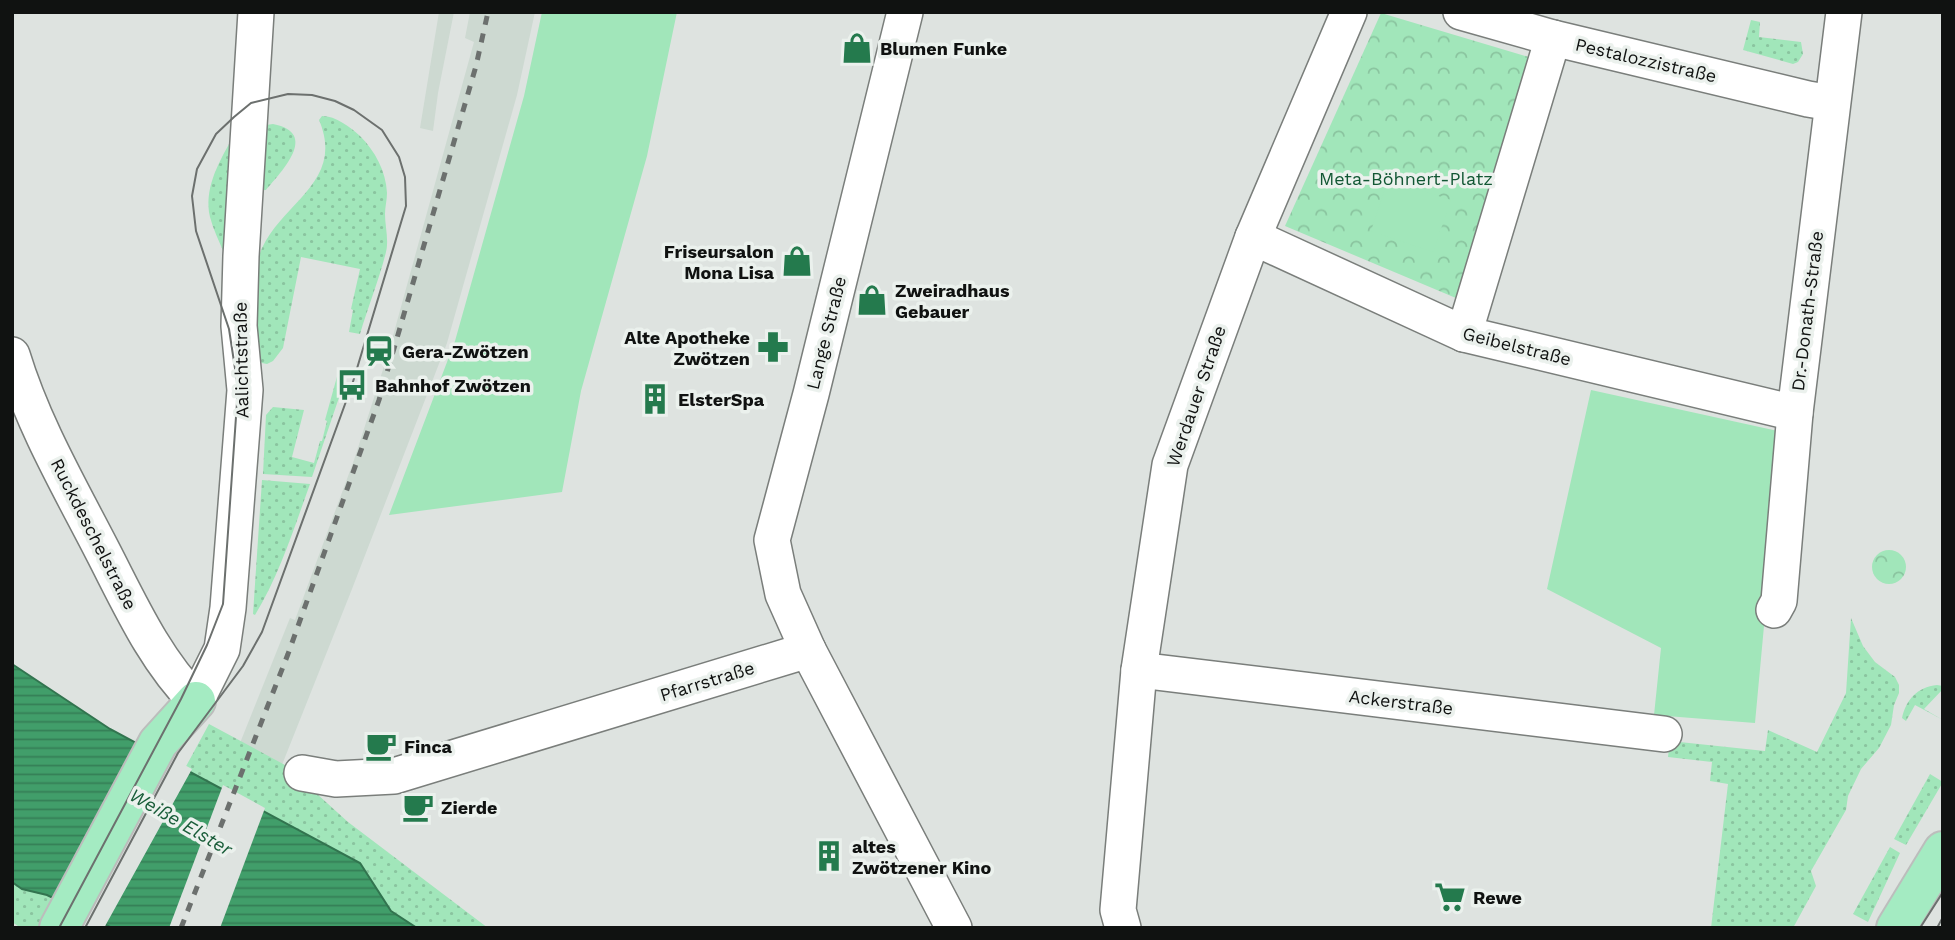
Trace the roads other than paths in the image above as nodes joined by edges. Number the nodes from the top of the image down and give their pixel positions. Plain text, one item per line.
1 (256, 12) edge
2 (905, 12) edge
3 (1349, 12) edge
4 (1461, 12) edge
5 (1843, 12) edge
6 (1553, 38) junction
7 (1832, 103) junction
8 (1253, 237) junction
9 (1464, 334) junction
10 (12, 355) edge
11 (1795, 413) junction
12 (1774, 610) dead end
13 (808, 650) junction
14 (1139, 670) junction
15 (196, 701) junction
16 (1664, 734) dead end
17 (168, 748) junction
18 (302, 774) dead end
19 (1943, 850) edge
20 (59, 928) edge
21 (85, 928) edge
22 (954, 928) edge
23 (1123, 928) edge
24 (1896, 928) edge

1 - 15 street, Aalichtstraße
2 - 13 street, Lange Straße
3 - 8 street, Werdauer Straße
4 - 6 street, Pestalozzistraße
5 - 7 street, Dr.-Donath-Straße
6 - 7 street, Pestalozzistraße
6 - 9 street
7 - 11 street, Dr.-Donath-Straße
8 - 9 street, Geibelstraße
8 - 14 street, Werdauer Straße
9 - 11 street, Geibelstraße
10 - 15 street, Ruckdeschelstraße
11 - 12 street, Dr.-Donath-Straße
13 - 18 street, Pfarrstraße
13 - 22 street
14 - 16 street, Ackerstraße
14 - 23 street, Werdauer Straße
15 - 17 main road
17 - 20 main road
17 - 21 main road
19 - 24 main road

